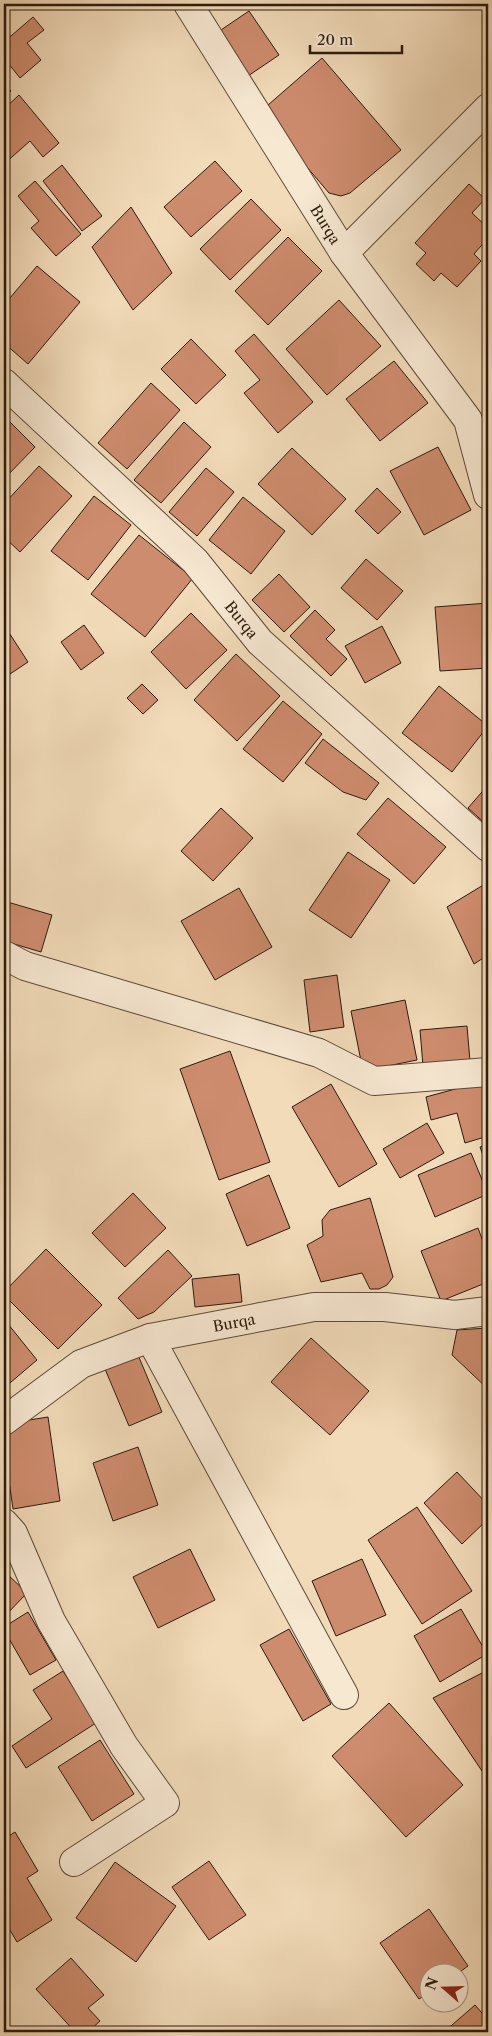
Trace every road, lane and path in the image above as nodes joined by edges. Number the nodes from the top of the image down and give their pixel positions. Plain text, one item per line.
1 (188, 4) edge
2 (488, 108) edge
3 (344, 253) junction
4 (4, 383) edge
5 (488, 495) edge
6 (488, 847) edge
7 (4, 955) edge
8 (488, 1072) edge
9 (488, 1311) edge
10 (150, 1338) junction
11 (4, 1421) edge
12 (4, 1523) edge
13 (344, 1695) dead end
14 (74, 1862) dead end

1 - 3 street, Burqa
2 - 3 street
3 - 5 street, Burqa
4 - 6 street, Burqa
7 - 8 street
9 - 10 street, Burqa
10 - 11 street, Burqa
10 - 13 street
12 - 14 street

